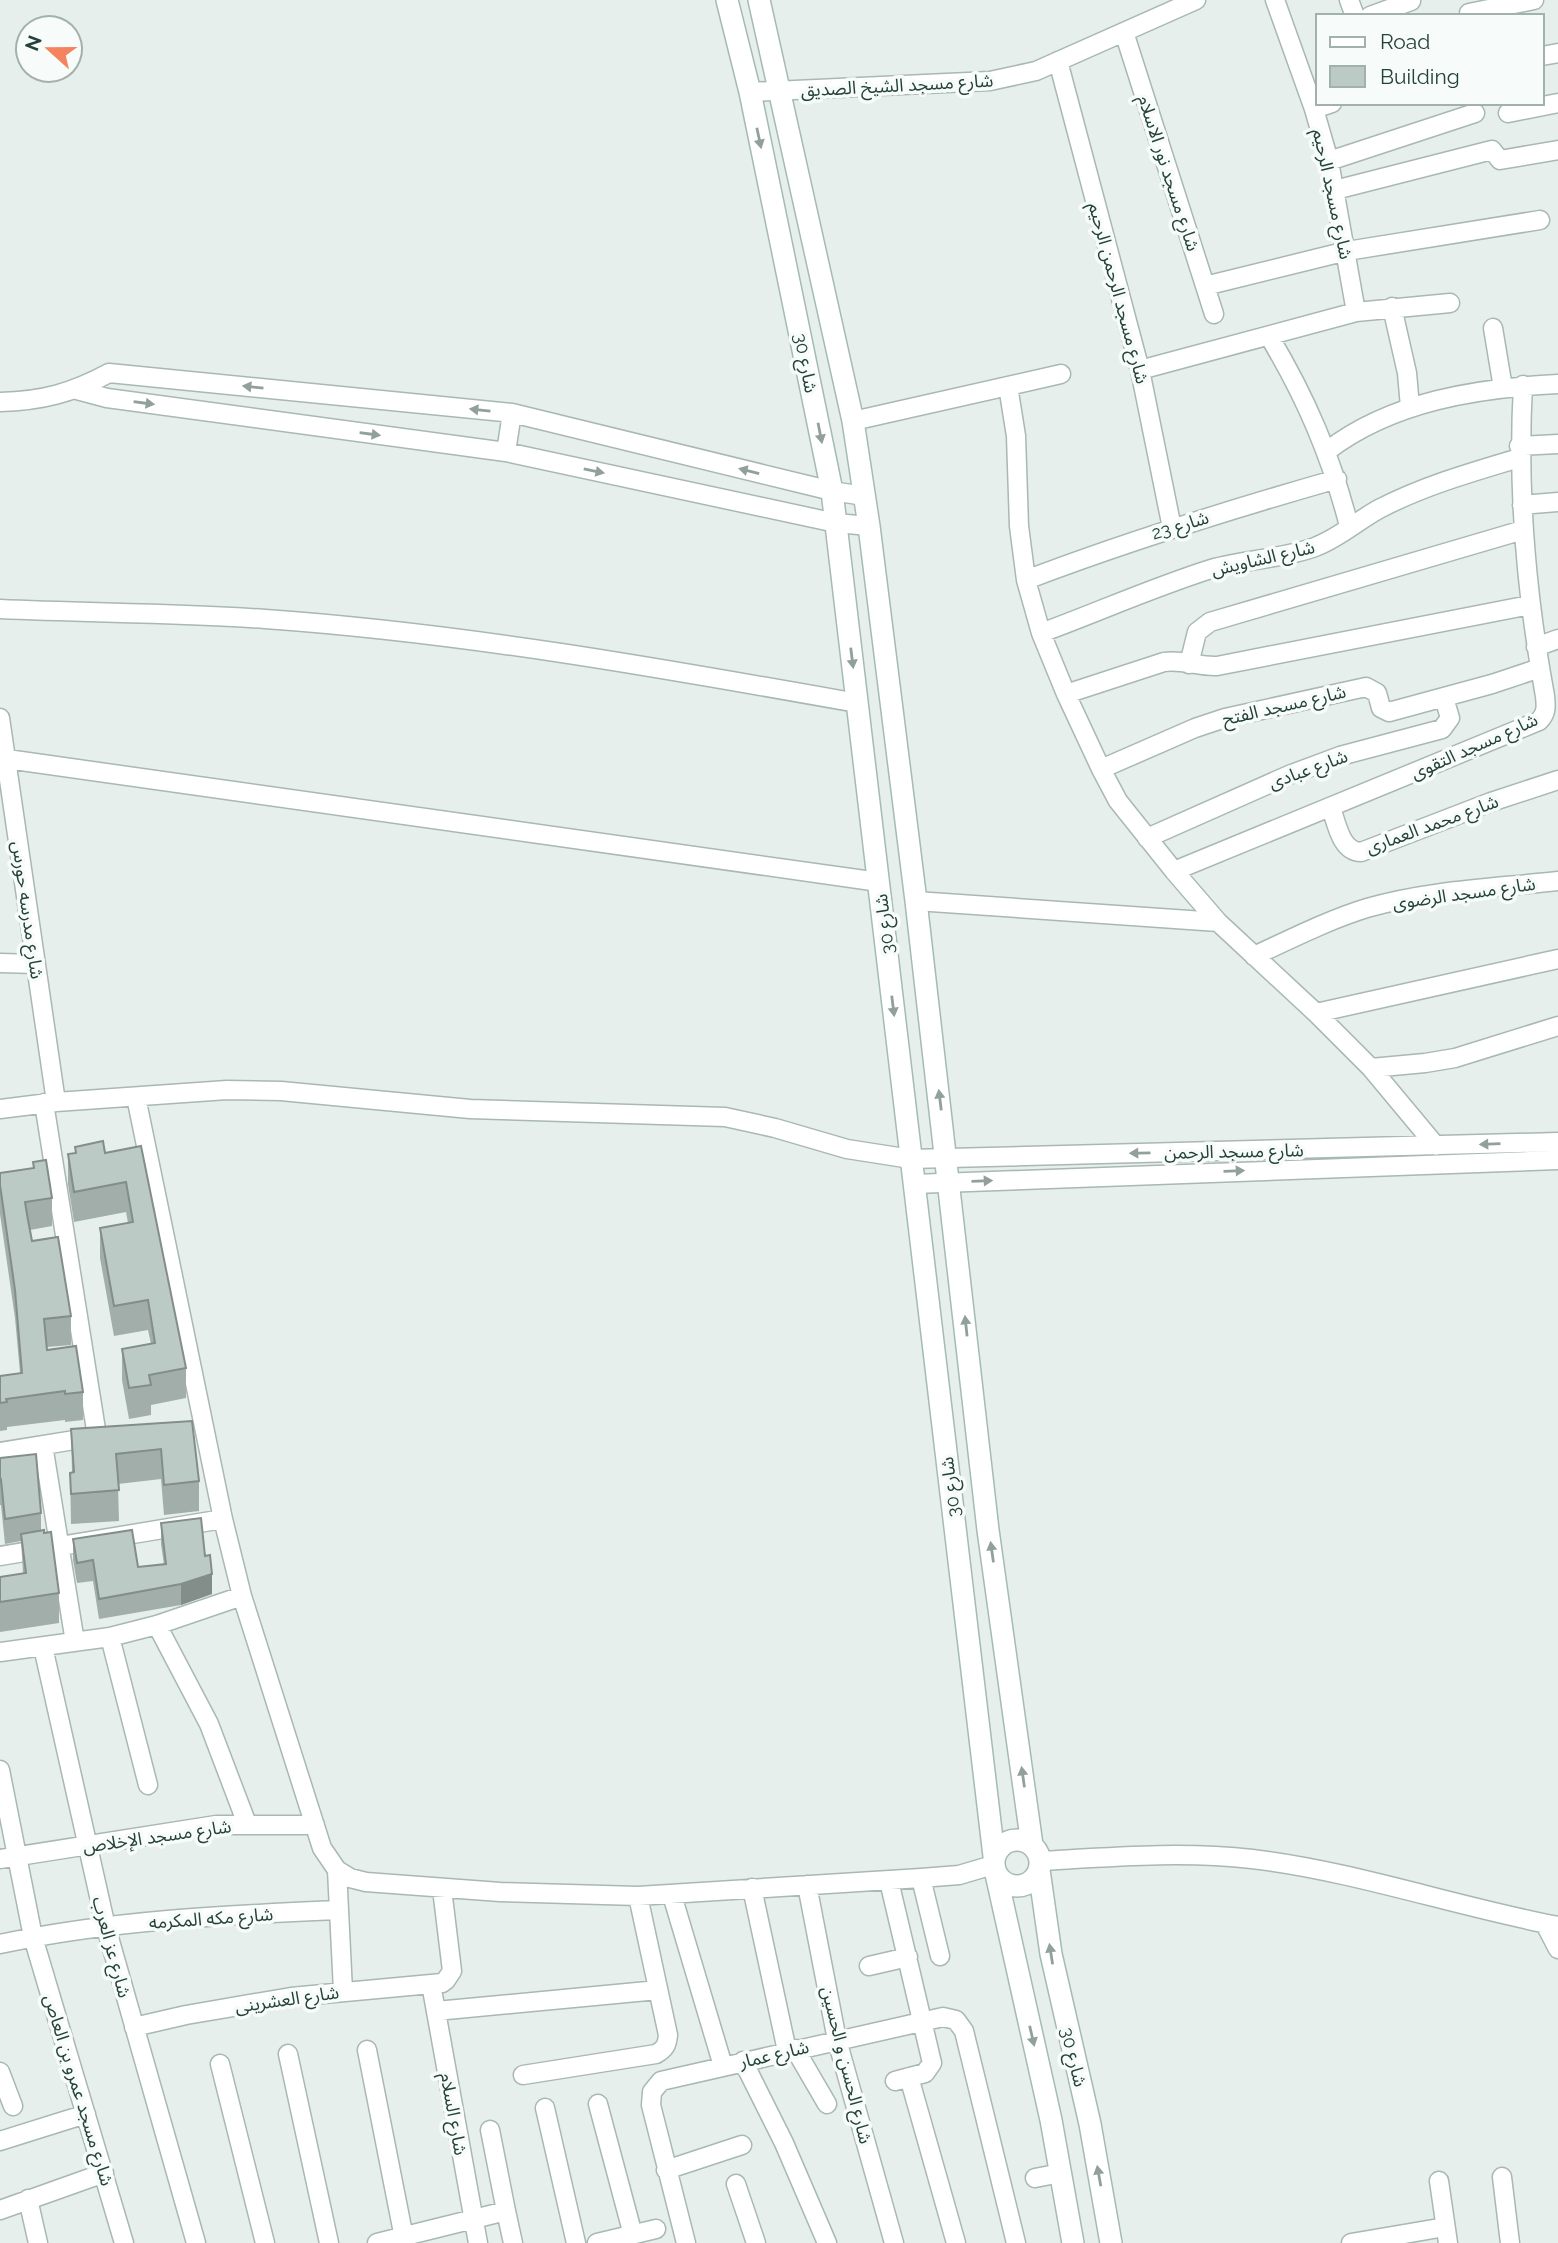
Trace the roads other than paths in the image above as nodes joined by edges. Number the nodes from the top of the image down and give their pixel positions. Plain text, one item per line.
1 (727, 0) edge
2 (759, 0) edge
3 (1196, 0) edge
4 (1275, 0) edge
5 (1534, 0) edge
6 (1413, 6) edge
7 (1469, 13) dead end
8 (1379, 14) edge
9 (1124, 32) junction
10 (1058, 61) junction
11 (750, 92) junction
12 (780, 92) junction
13 (1558, 103) edge
14 (1326, 105) edge
15 (1314, 109) junction
16 (1475, 113) dead end
17 (1508, 113) dead end
18 (1558, 150) edge
19 (1329, 161) junction
20 (1335, 190) junction
21 (1539, 220) dead end
22 (1347, 251) junction
23 (1205, 286) junction
24 (1450, 303) dead end
25 (1392, 307) junction
26 (1356, 312) junction
27 (1214, 314) dead end
28 (1493, 328) dead end
29 (1269, 336) junction
30 (1140, 370) junction
31 (1061, 374) dead end
32 (1558, 384) edge
33 (1523, 385) junction
34 (1008, 386) junction
35 (1503, 388) junction
36 (78, 390) junction
37 (0, 402) edge
38 (1410, 407) junction
39 (513, 413) junction
40 (853, 421) junction
41 (1558, 444) edge
42 (1327, 451) junction
43 (506, 452) junction
44 (1519, 452) junction
45 (1337, 479) junction
46 (832, 491) junction
47 (864, 496) junction
48 (1558, 502) edge
49 (1522, 505) junction
50 (836, 523) junction
51 (869, 526) junction
52 (1349, 526) junction
53 (1172, 528) junction
54 (1523, 530) junction
55 (1026, 580) junction
56 (1530, 605) junction
57 (0, 609) edge
58 (1041, 633) junction
59 (1558, 639) edge
60 (1536, 647) junction
61 (1188, 664) junction
62 (1540, 668) junction
63 (1066, 694) junction
64 (1444, 698) junction
65 (857, 703) junction
66 (1551, 714) edge
67 (0, 718) edge
68 (7, 760) junction
69 (1101, 769) junction
70 (1558, 780) edge
71 (1331, 808) junction
72 (1147, 838) junction
73 (1174, 871) junction
74 (1558, 881) edge
75 (879, 882) junction
76 (916, 901) junction
77 (1218, 922) junction
78 (1254, 956) junction
79 (1558, 959) edge
80 (0, 963) edge
81 (36, 964) junction
82 (924, 970) junction
83 (889, 974) junction
84 (1316, 1013) junction
85 (1558, 1026) edge
86 (1371, 1068) junction
87 (136, 1097) junction
88 (50, 1103) junction
89 (0, 1109) edge
90 (1558, 1142) edge
91 (1436, 1146) junction
92 (947, 1158) junction
93 (911, 1160) junction
94 (1558, 1160) edge
95 (950, 1182) junction
96 (914, 1184) junction
97 (43, 1445) junction
98 (0, 1452) edge
99 (223, 1520) junction
100 (59, 1546) junction
101 (0, 1556) edge
102 (242, 1596) junction
103 (157, 1625) junction
104 (110, 1637) junction
105 (75, 1643) junction
106 (43, 1647) junction
107 (0, 1652) edge
108 (0, 1770) edge
109 (148, 1785) dead end
110 (247, 1824) junction
111 (315, 1825) junction
112 (86, 1845) junction
113 (9, 1858) edge
114 (1037, 1859) junction
115 (995, 1865) junction
116 (337, 1870) junction
117 (921, 1878) junction
118 (889, 1881) junction
119 (807, 1885) junction
120 (752, 1888) junction
121 (442, 1889) junction
122 (672, 1895) junction
123 (638, 1896) junction
124 (339, 1910) junction
125 (1552, 1925) edge
126 (106, 1927) junction
127 (33, 1937) junction
128 (0, 1944) edge
129 (1558, 1949) edge
130 (940, 1956) dead end
131 (908, 1957) junction
132 (869, 1966) dead end
133 (436, 1984) junction
134 (658, 1990) junction
135 (344, 1991) junction
136 (436, 2011) junction
137 (923, 2021) junction
138 (134, 2027) junction
139 (837, 2040) junction
140 (367, 2050) dead end
141 (791, 2050) junction
142 (288, 2054) dead end
143 (743, 2061) junction
144 (220, 2064) dead end
145 (723, 2066) junction
146 (0, 2072) edge
147 (523, 2075) dead end
148 (598, 2104) dead end
149 (827, 2104) dead end
150 (13, 2106) dead end
151 (545, 2108) dead end
152 (86, 2114) junction
153 (490, 2130) dead end
154 (0, 2141) edge
155 (742, 2145) dead end
156 (666, 2170) junction
157 (104, 2173) junction
158 (1061, 2173) junction
159 (1502, 2177) dead end
160 (1035, 2178) dead end
161 (1439, 2180) dead end
162 (736, 2184) dead end
163 (28, 2199) junction
164 (0, 2210) edge
165 (506, 2211) junction
166 (473, 2219) junction
167 (656, 2229) dead end
168 (632, 2235) junction
169 (1447, 2235) edge
170 (404, 2240) edge
171 (606, 2242) edge
172 (38, 2243) edge
173 (124, 2243) edge
174 (195, 2243) edge
175 (265, 2243) edge
176 (329, 2243) edge
177 (377, 2243) edge
178 (478, 2243) edge
179 (513, 2243) edge
180 (576, 2243) edge
181 (686, 2243) edge
182 (756, 2243) edge
183 (827, 2243) edge
184 (894, 2243) edge
185 (956, 2243) edge
186 (1016, 2243) edge
187 (1073, 2243) edge
188 (1111, 2243) edge
189 (1351, 2243) edge
190 (1510, 2243) edge

1 - 11 street, شارع 30
2 - 12 street, شارع 30
3 - 9 street, شارع مسجد الشيخ الصديق
4 - 15 street, شارع مسجد الرحيم
5 - 7 street
6 - 8 street
9 - 10 street, شارع مسجد الشيخ الصديق
9 - 23 street, شارع مسجد نور الاسلام
10 - 12 street, شارع مسجد الشيخ الصديق
10 - 30 street, شارع مسجد الرحمن الرحيم
11 - 12 street, شارع مسجد الشيخ الصديق
11 -> 46 street, شارع 30
12 - 40 street, شارع 30
13 - 17 street
14 - 15 street
15 - 19 street, شارع مسجد الرحيم
16 - 19 street
18 - 20 street
19 - 20 street, شارع مسجد الرحيم
20 - 22 street, شارع مسجد الرحيم
21 - 22 street
22 - 23 street
22 - 26 street, شارع مسجد الرحيم
23 - 27 street, شارع مسجد نور الاسلام
24 - 25 street
25 - 26 street
25 - 38 street
26 - 29 street
28 - 35 street
29 - 30 street
29 - 42 street
30 - 53 street, شارع مسجد الرحمن الرحيم
31 - 34 street
32 - 33 street
33 - 35 street
33 - 44 street, شارع مسجد التقوى
34 - 40 street
34 - 55 street
35 - 38 street
36 - 37 street
39 -> 36 street
36 -> 43 street
38 - 42 street
39 - 43 street
46 -> 39 street
40 - 47 street, شارع 30
41 - 44 street, شارع الشاويش
42 - 45 street
43 -> 50 street
44 - 49 street, شارع مسجد التقوى
44 - 52 street, شارع الشاويش
45 - 52 street
45 - 53 street, شارع 23
46 - 47 street
46 - 50 street, شارع 30
47 - 51 street, شارع 30
48 - 49 street
49 - 54 street, شارع مسجد التقوى
50 - 51 street
50 -> 65 street, شارع 30
51 - 76 street, شارع 30
52 - 58 street, شارع الشاويش
53 - 55 street, شارع 23
54 - 56 street, شارع مسجد التقوى
54 - 61 street
55 - 58 street
56 - 60 street, شارع مسجد التقوى
56 - 61 street
57 - 65 street
58 - 63 street
59 - 60 street
60 - 62 street, شارع مسجد التقوى
61 - 63 street
62 - 64 street, شارع مسجد الفتح
62 - 66 street, شارع مسجد التقوى
63 - 69 street
64 - 69 street, شارع مسجد الفتح
64 - 72 street, شارع عبادى
65 - 75 street, شارع 30
66 - 71 street, شارع مسجد التقوى
67 - 68 street, شارع مدرسه حورس
68 - 75 street
68 - 81 street, شارع مدرسه حورس
69 - 72 street
70 - 71 street, شارع محمد العمارى
71 - 73 street, شارع مسجد التقوى
72 - 73 street
73 - 77 street
74 - 78 street, شارع مسجد الرضوى
75 - 83 street, شارع 30
76 - 77 street
76 - 82 street, شارع 30
77 - 78 street
78 - 84 street
79 - 84 street
80 - 81 street
81 - 88 street, شارع مدرسه حورس
82 - 83 street
92 -> 82 street, شارع 30
83 -> 93 street, شارع 30
84 - 86 street
85 - 86 street
86 - 91 street
87 - 88 street, شارع مسجد الرحمن
87 - 93 street, شارع مسجد الرحمن
87 - 99 street
88 - 89 street, شارع مسجد الرحمن
88 - 97 street, شارع مدرسه حورس
90 -> 91 street, شارع مسجد الرحمن
91 -> 92 street, شارع مسجد الرحمن
92 - 93 street, شارع مسجد الرحمن
92 - 95 street, شارع 30
93 - 96 street, شارع 30
95 -> 94 street, شارع مسجد الرحمن
95 - 96 street, شارع مسجد الرحمن
114 -> 95 street, شارع 30
96 - 115 street, شارع 30
97 - 98 street
97 - 100 street
99 - 100 street
99 - 102 street
100 - 101 street
100 - 105 street
102 - 103 street
102 - 111 street
103 - 104 street
103 - 110 street
104 - 105 street
104 - 109 street
105 - 106 street
106 - 107 street
106 - 112 street, شارع عز العرب
108 - 113 street, شارع مسجد عمرو بن العاص
110 - 111 street, شارع مسجد الإخلاص
110 - 112 street, شارع مسجد الإخلاص
111 - 116 street
112 - 113 street, شارع مسجد الإخلاص
112 - 126 street, شارع عز العرب
113 - 127 street, شارع مسجد عمرو بن العاص
114 - 115 street
114 - 115 street
114 - 125 street
188 -> 114 street, شارع 30
115 - 117 street
115 -> 158 street, شارع 30
116 - 121 street
116 - 124 street
117 - 118 street
117 - 130 street
118 - 119 street
118 - 131 street
119 - 120 street
119 - 139 street, شارع الحسن و الحسين
120 - 122 street
120 - 141 street
121 - 123 street
121 - 133 street
122 - 123 street
122 - 145 street
123 - 134 street
124 - 126 street, شارع مكه المكرمه
124 - 135 street
125 - 129 street
126 - 127 street, شارع مكه المكرمه
126 - 138 street, شارع عز العرب
127 - 128 street, شارع مكه المكرمه
127 - 152 street, شارع مسجد عمرو بن العاص
131 - 132 street
131 - 137 street
133 - 135 street, شارع العشرينى
133 - 136 street, شارع السلام
134 - 136 street
134 - 147 street
135 - 138 street, شارع العشرينى
136 - 166 street, شارع السلام
137 - 139 street, شارع عمار
137 - 185 street
137 - 186 street, شارع عمار
138 - 174 street, شارع عز العرب
139 - 141 street, شارع عمار
139 - 184 street, شارع الحسن و الحسين
140 - 170 street
141 - 143 street, شارع عمار
141 - 149 street
142 - 176 street
143 - 145 street, شارع عمار
143 - 183 street
144 - 175 street
145 - 156 street, شارع عمار
146 - 150 street
148 - 168 street
151 - 180 street
152 - 154 street
152 - 157 street, شارع مسجد عمرو بن العاص
153 - 165 street
155 - 156 street
156 - 181 street
157 - 163 street
157 - 173 street, شارع مسجد عمرو بن العاص
158 - 160 street
158 - 187 street, شارع 30
159 - 190 street
161 - 169 street
162 - 182 street
163 - 164 street
163 - 172 street
165 - 166 street
165 - 179 street
166 - 170 street
166 - 178 street, شارع السلام
167 - 168 street
168 - 171 street
169 - 189 street
170 - 177 street

